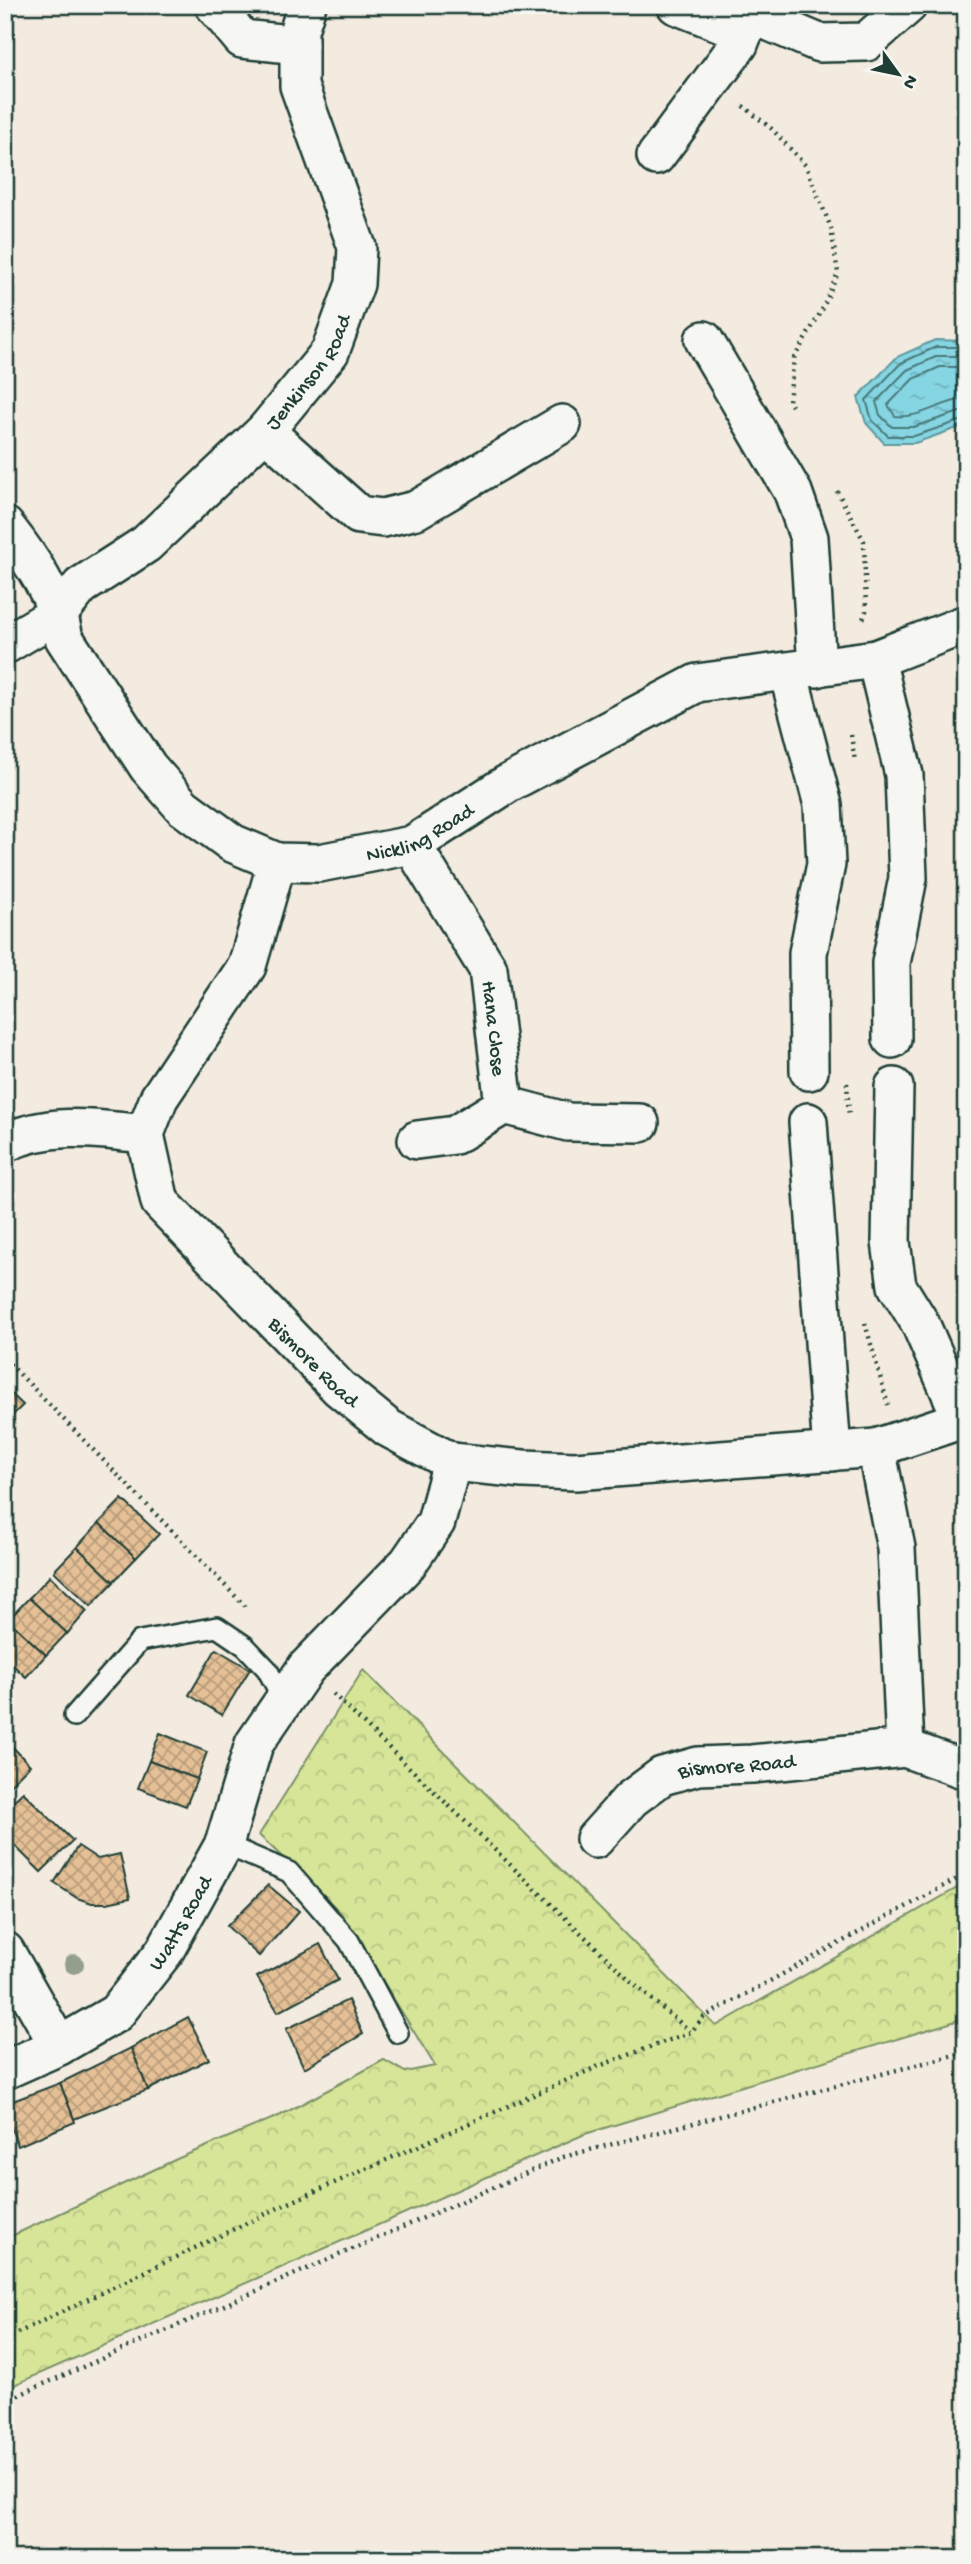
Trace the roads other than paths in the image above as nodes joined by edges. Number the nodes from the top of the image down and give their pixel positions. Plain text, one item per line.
1 (214, 5) edge
2 (307, 5) edge
3 (676, 5) edge
4 (908, 5) edge
5 (750, 17) edge
6 (299, 45) junction
7 (656, 156) dead end
8 (704, 340) dead end
9 (562, 424) dead end
10 (265, 431) junction
11 (5, 526) edge
12 (59, 613) junction
13 (966, 624) edge
14 (5, 645) edge
15 (876, 659) junction
16 (803, 670) junction
17 (412, 845) junction
18 (277, 862) junction
19 (892, 1040) dead end
20 (809, 1070) dead end
21 (894, 1087) dead end
22 (504, 1105) junction
23 (808, 1122) dead end
24 (640, 1123) dead end
25 (145, 1133) junction
26 (417, 1140) dead end
27 (5, 1143) edge
28 (964, 1418) edge
29 (876, 1448) junction
30 (832, 1452) junction
31 (452, 1462) junction
32 (283, 1699) junction
33 (74, 1716) dead end
34 (905, 1748) junction
35 (966, 1770) edge
36 (595, 1839) dead end
37 (224, 1844) junction
38 (5, 1951) edge
39 (398, 2033) dead end
40 (59, 2046) junction
41 (5, 2070) edge

1 - 6 street
2 - 6 street, Jenkinson Road
3 - 5 street
4 - 5 street
5 - 7 street
6 - 10 street, Jenkinson Road
8 - 16 street
9 - 10 street
10 - 12 street, Jenkinson Road
11 - 12 street, Nickling Road
12 - 14 street
12 - 18 street, Nickling Road
13 - 15 street, Nickling Road
15 - 16 street, Nickling Road
15 - 19 street
16 - 17 street, Nickling Road
16 - 20 street
17 - 18 street, Nickling Road
17 - 22 street, Hana Close
18 - 25 street
21 - 28 street
22 - 24 street, Hana Close
22 - 26 street, Hana Close
23 - 30 street
25 - 27 street
25 - 31 street, Bismore Road
28 - 29 street, Bismore Road
29 - 30 street, Bismore Road
29 - 34 street
30 - 31 street, Bismore Road
31 - 32 street, Watts Road
32 - 33 lane
32 - 37 street, Watts Road
34 - 35 street, Bismore Road
34 - 36 street, Bismore Road
37 - 39 lane
37 - 40 street, Watts Road
38 - 40 street
40 - 41 street, Watts Road

